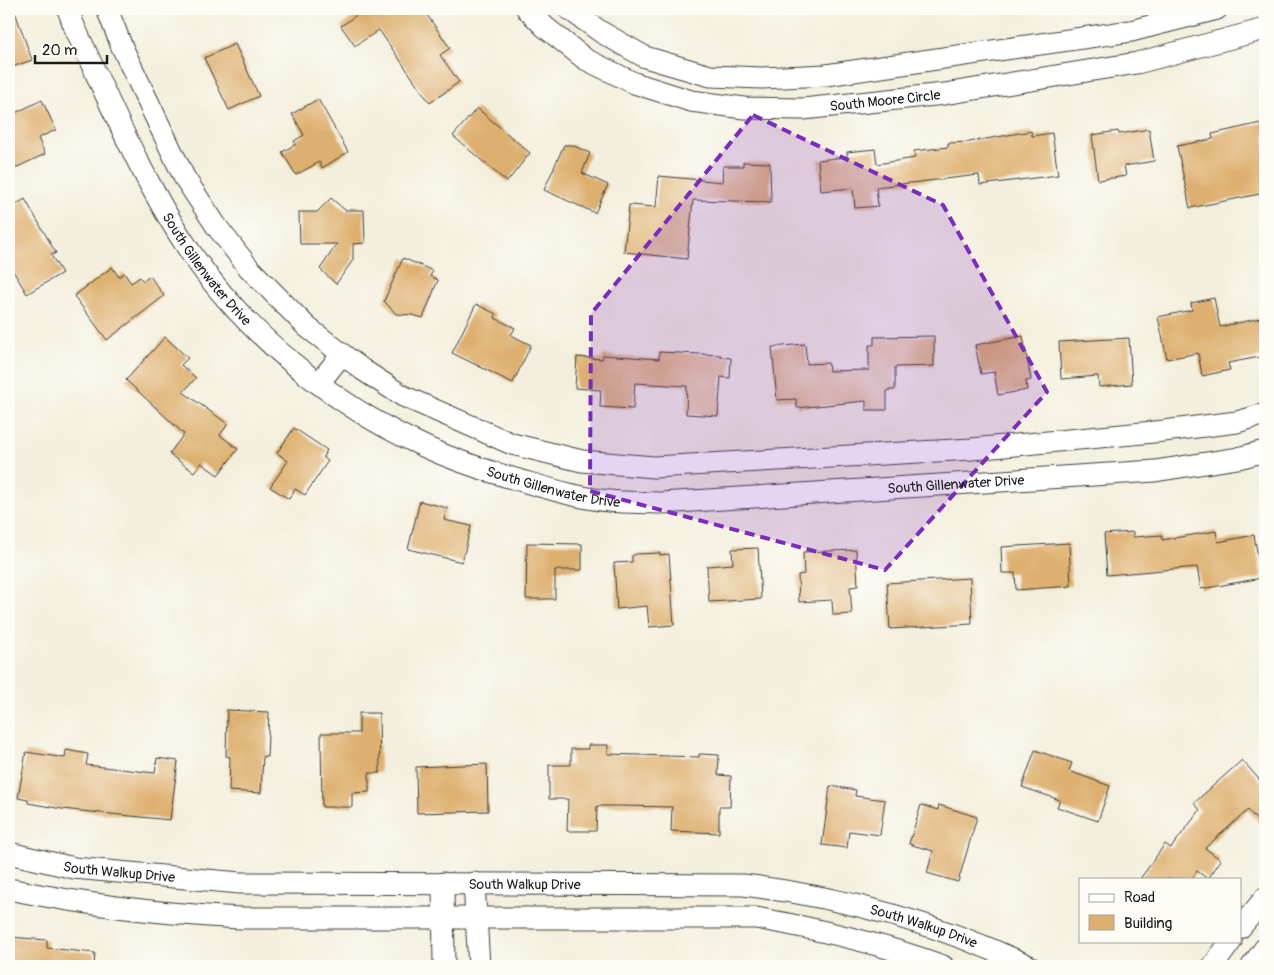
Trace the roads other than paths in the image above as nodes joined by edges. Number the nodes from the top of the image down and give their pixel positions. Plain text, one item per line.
1 (68, 9) edge
2 (107, 9) edge
3 (527, 9) edge
4 (569, 9) edge
5 (1217, 9) edge
6 (1265, 29) edge
7 (342, 354) junction
8 (319, 383) junction
9 (1265, 414) edge
10 (1265, 451) edge
11 (9, 853) edge
12 (442, 883) junction
13 (474, 883) junction
14 (9, 889) edge
15 (1265, 898) edge
16 (477, 917) junction
17 (444, 918) junction
18 (1242, 926) edge
19 (1230, 942) edge
20 (1265, 948) edge
21 (444, 966) edge
22 (479, 966) edge
23 (943, 966) edge
24 (1029, 966) edge
25 (1213, 966) edge
26 (1252, 966) edge

1 - 8 street, South Gillenwater Drive
2 - 7 street
3 - 6 street, South Moore Circle
4 - 5 street
7 - 8 street
7 - 9 street
8 - 10 street, South Gillenwater Drive
11 - 12 street, South Walkup Drive
12 - 13 street, South Walkup Drive
12 - 17 street
13 - 16 street
13 - 24 street, South Walkup Drive
14 - 17 street
15 - 18 street
16 - 17 street
16 - 22 street
16 - 23 street
17 - 21 street
19 - 25 street
20 - 26 street

